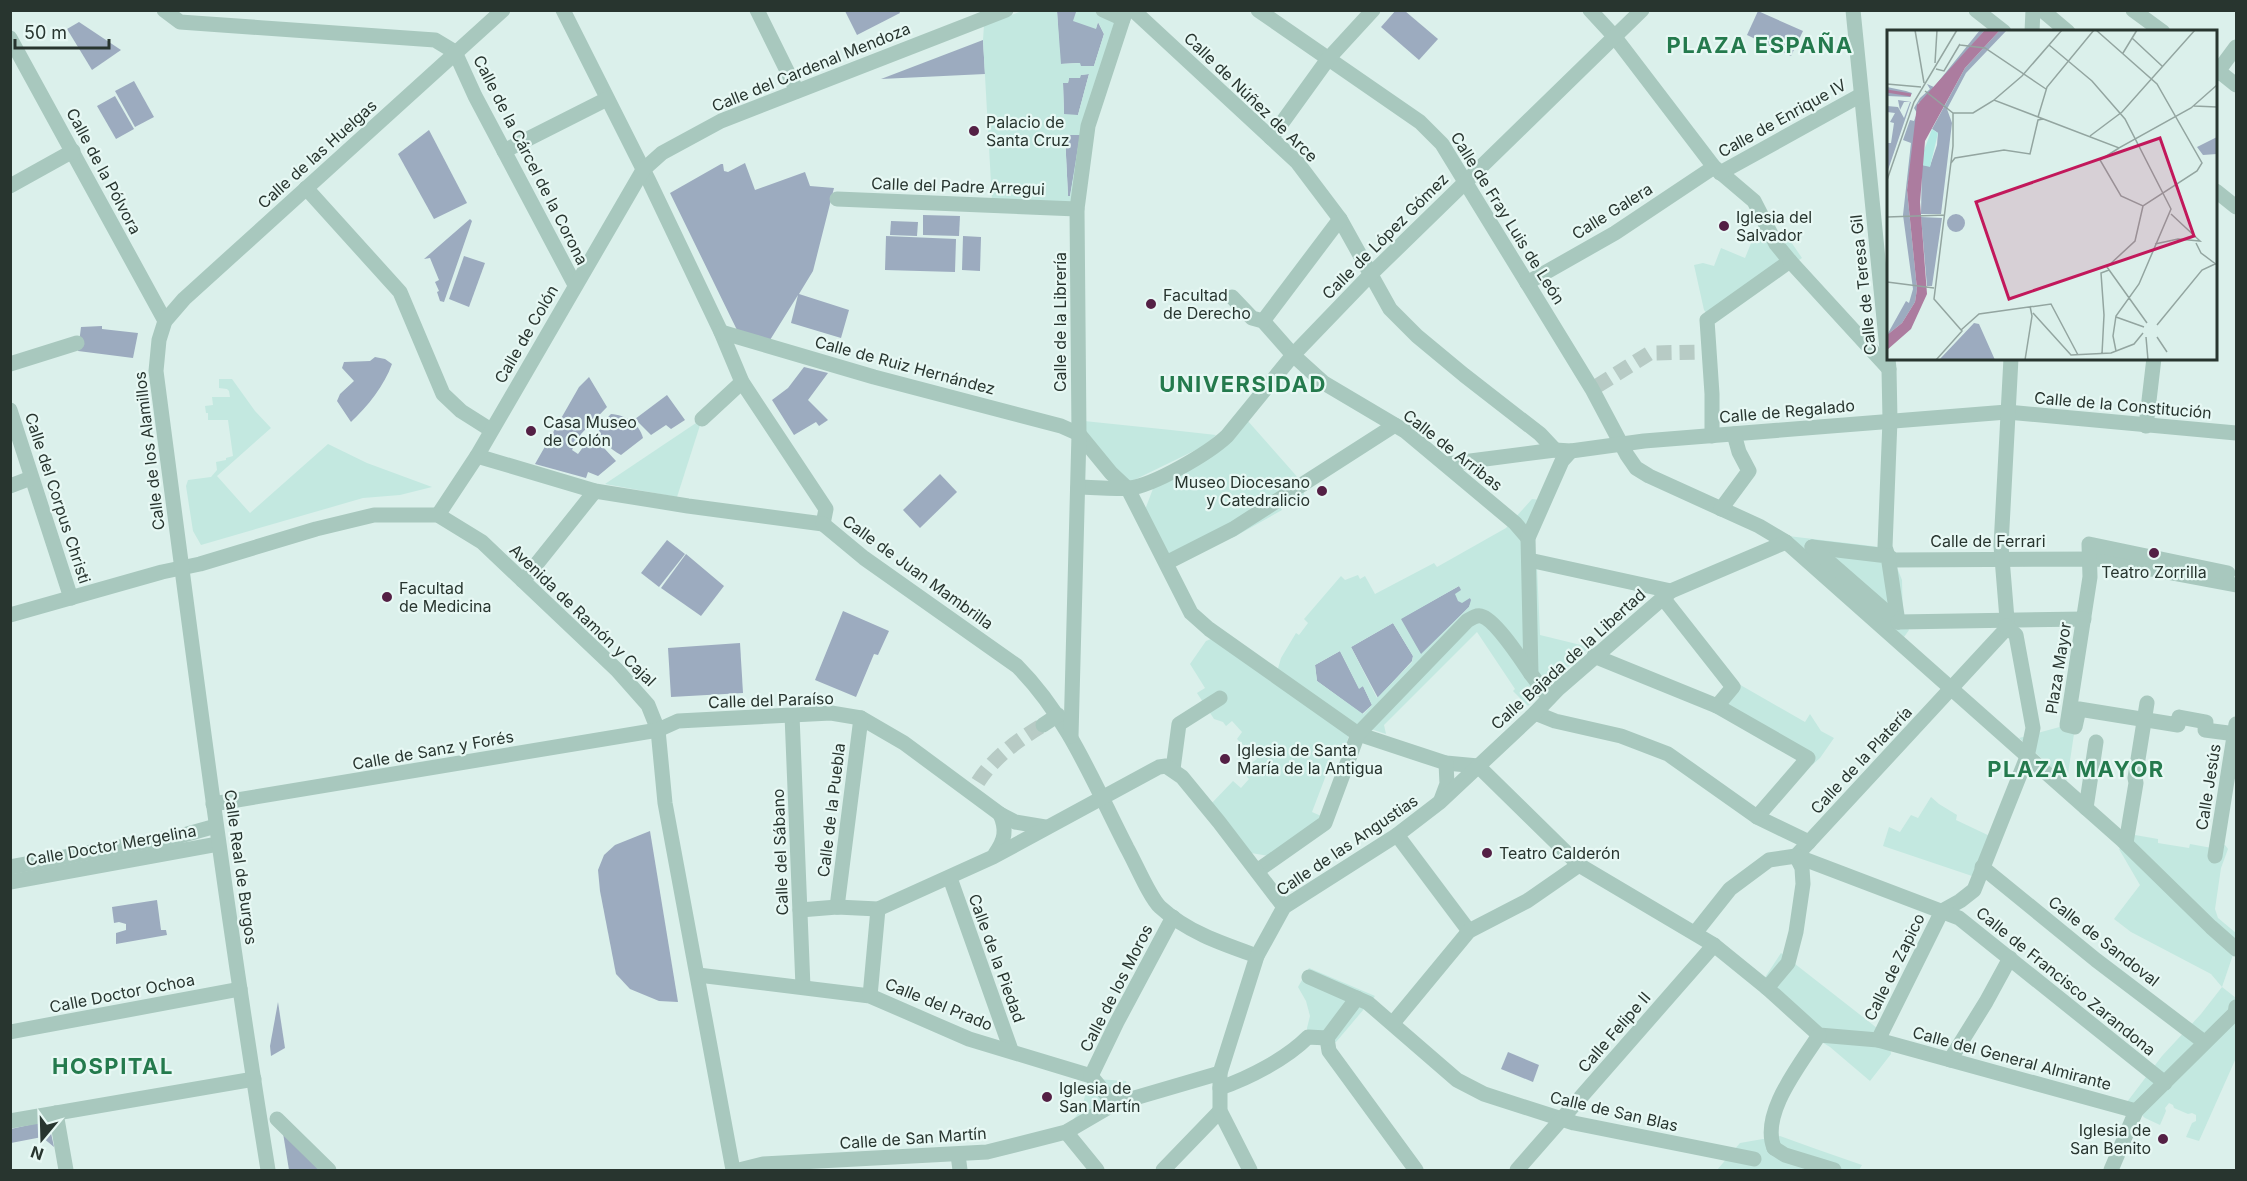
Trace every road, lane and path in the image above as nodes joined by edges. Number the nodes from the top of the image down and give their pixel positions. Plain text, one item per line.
1 (164, 10) edge
2 (503, 10) edge
3 (563, 10) edge
4 (758, 10) edge
5 (1103, 10) edge
6 (1258, 10) edge
7 (1373, 10) edge
8 (1590, 10) edge
9 (1642, 10) edge
10 (1853, 10) edge
11 (1976, 10) edge
12 (2033, 10) edge
13 (2042, 10) edge
14 (2133, 10) edge
15 (1003, 12) edge
16 (1128, 13) edge
17 (2001, 30) edge
18 (2032, 30) edge
19 (2066, 30) edge
20 (2160, 30) edge
21 (1614, 36) junction
22 (10, 38) edge
23 (2236, 47) edge
24 (455, 52) junction
25 (1328, 59) junction
26 (2217, 70) edge
27 (2217, 72) edge
28 (2236, 85) edge
29 (797, 92) junction
30 (1861, 95) junction
31 (607, 99) junction
32 (1271, 138) junction
33 (73, 151) junction
34 (504, 152) junction
35 (643, 170) junction
36 (1717, 170) junction
37 (1464, 183) junction
38 (10, 186) edge
39 (306, 188) junction
40 (2217, 192) edge
41 (837, 200) dead end
42 (2236, 207) edge
43 (1077, 209) junction
44 (1340, 219) junction
45 (1790, 261) junction
46 (1371, 274) junction
47 (1527, 283) junction
48 (575, 285) junction
49 (1232, 297) dead end
50 (1263, 321) junction
51 (163, 326) junction
52 (721, 332) junction
53 (77, 343) dead end
54 (1887, 349) edge
55 (1293, 355) junction
56 (1888, 360) edge
57 (2011, 360) edge
58 (2154, 360) edge
59 (10, 364) edge
60 (1889, 369) junction
61 (742, 382) junction
62 (10, 410) edge
63 (2007, 412) junction
64 (702, 419) dead end
65 (1890, 420) junction
66 (1395, 425) junction
67 (2146, 426) junction
68 (491, 430) junction
69 (2236, 433) edge
70 (1079, 434) junction
71 (1734, 434) junction
72 (1712, 436) junction
73 (1622, 445) junction
74 (1555, 450) junction
75 (1571, 452) junction
76 (477, 456) junction
77 (1079, 458) junction
78 (1099, 458) junction
79 (1446, 465) junction
80 (31, 478) junction
81 (10, 486) edge
82 (1078, 487) junction
83 (1128, 489) junction
84 (595, 491) junction
85 (1721, 509) junction
86 (438, 515) junction
87 (823, 524) junction
88 (1528, 538) junction
89 (1792, 547) junction
90 (1812, 547) junction
91 (1888, 556) junction
92 (2089, 558) junction
93 (1529, 560) junction
94 (2001, 560) junction
95 (1168, 562) junction
96 (181, 568) junction
97 (2236, 575) edge
98 (523, 580) junction
99 (2236, 585) edge
100 (1667, 594) junction
101 (71, 598) junction
102 (10, 615) edge
103 (2084, 619) junction
104 (1898, 622) junction
105 (2007, 623) junction
106 (1594, 656) junction
107 (1531, 674) junction
108 (1952, 689) junction
109 (1221, 698) dead end
110 (1549, 698) junction
111 (2147, 703) dead end
112 (1717, 706) junction
113 (1535, 713) junction
114 (792, 715) junction
115 (1058, 715) junction
116 (861, 718) junction
117 (2144, 719) junction
118 (1043, 725) tunnel mouth
119 (658, 730) junction
120 (2236, 731) edge
121 (1358, 734) junction
122 (1071, 736) junction
123 (2096, 742) dead end
124 (2027, 757) junction
125 (1446, 763) junction
126 (1478, 766) junction
127 (1173, 769) junction
128 (2232, 786) edge
129 (1101, 797) junction
130 (1440, 802) junction
131 (213, 804) junction
132 (2086, 808) junction
133 (1000, 814) junction
134 (1757, 817) junction
135 (216, 826) junction
136 (1045, 827) junction
137 (1397, 835) junction
138 (1809, 842) junction
139 (2126, 843) junction
140 (218, 844) junction
141 (1796, 856) junction
142 (2215, 856) dead end
143 (993, 857) junction
144 (1579, 865) junction
145 (10, 867) edge
146 (1982, 867) junction
147 (1257, 871) junction
148 (950, 878) junction
149 (10, 882) edge
150 (1284, 907) junction
151 (837, 908) junction
152 (878, 909) junction
153 (800, 910) junction
154 (1942, 911) junction
155 (1173, 917) junction
156 (1470, 931) junction
157 (1695, 933) junction
158 (1714, 945) junction
159 (2236, 949) edge
160 (1257, 956) junction
161 (2010, 958) junction
162 (698, 975) junction
163 (1309, 977) dead end
164 (803, 987) junction
165 (1767, 988) junction
166 (240, 989) junction
167 (870, 996) junction
168 (1357, 998) junction
169 (2236, 1007) edge
170 (1393, 1023) junction
171 (10, 1032) edge
172 (1819, 1035) junction
173 (1327, 1040) junction
174 (1878, 1040) junction
175 (2205, 1042) junction
176 (1011, 1050) junction
177 (1950, 1060) junction
178 (1091, 1076) junction
179 (254, 1079) junction
180 (1220, 1081) junction
181 (2164, 1083) junction
182 (1114, 1104) junction
183 (1220, 1111) junction
184 (2136, 1111) junction
185 (56, 1113) junction
186 (277, 1119) dead end
187 (1562, 1119) junction
188 (10, 1121) edge
189 (1066, 1132) junction
190 (1774, 1148) junction
191 (959, 1163) edge
192 (1751, 1165) edge
193 (1813, 1167) edge
194 (747, 1169) edge
195 (66, 1170) edge
196 (268, 1170) edge
197 (329, 1170) edge
198 (733, 1170) edge
199 (1097, 1170) edge
200 (1163, 1170) edge
201 (1250, 1170) edge
202 (1416, 1170) edge
203 (1517, 1170) edge
204 (1834, 1170) edge
205 (2111, 1170) edge

1 - 24 street
2 - 24 street, Calle de las Huelgas
3 - 31 street, Calle de Juan Mambrilla
4 - 29 street
5 - 16 street, Calle de Núñez de Arce
6 - 25 street, Calle de Fray Luis de León
7 - 25 street
8 - 21 street
9 - 21 street, Calle de López Gómez
10 - 30 street, Calle de Teresa Gil
11 - 17 street
12 - 18 street
13 - 19 street
14 - 20 street
15 - 29 street, Calle del Cardenal Mendoza
16 - 32 street, Calle de Núñez de Arce
16 - 43 street, Calle de la Librería
21 - 36 street
21 - 37 street, Calle de López Gómez
22 - 33 street, Calle de la Pólvora
23 - 26 street
24 - 34 street, Calle de la Cárcel de la Corona
24 - 39 street, Calle de las Huelgas
25 - 32 street
25 - 37 street, Calle de Fray Luis de León
27 - 28 street
29 - 35 street, Calle del Cardenal Mendoza
30 - 36 street, Calle de Enrique IV
30 - 54 street, Calle de Teresa Gil
31 - 34 street
31 - 35 street, Calle de Juan Mambrilla
32 - 44 street, Calle de Núñez de Arce
33 - 38 street
33 - 51 street, Calle de la Pólvora
34 - 48 street, Calle de la Cárcel de la Corona
35 - 48 street, Calle de Colón
35 - 52 street, Calle de Juan Mambrilla
36 - 45 street
36 - 47 street, Calle Galera
37 - 46 street, Calle de López Gómez
37 - 47 street, Calle de Fray Luis de León
39 - 51 street, Calle de las Huelgas
39 - 68 street
40 - 42 street
41 - 43 street, Calle del Padre Arregui
43 - 70 street, Calle de la Librería
44 - 46 street, Calle de Núñez de Arce
44 - 50 street
45 - 60 street
45 - 72 street
46 - 55 street, Calle de López Gómez
46 - 74 street, Calle de Núñez de Arce
47 - 73 street, Calle de Fray Luis de León
48 - 68 street, Calle de Colón
49 - 50 street, Calle de Arribas
50 - 55 street, Calle de Arribas
51 - 96 street, Calle de los Alamillos
52 - 61 street, Calle de Juan Mambrilla
52 - 70 street, Calle de Ruiz Hernández
53 - 59 street
55 - 66 street, Calle de Arribas
55 - 83 street, Calle de López Gómez
56 - 60 street, Calle de Teresa Gil
57 - 63 street
58 - 67 street
60 - 65 street, Calle de Teresa Gil
61 - 64 street
61 - 87 street, Calle de Juan Mambrilla
62 - 80 street, Calle del Corpus Christi
63 - 65 street, Calle de Regalado
63 - 67 street, Calle de la Constitución
63 - 94 street
65 - 71 street, Calle de Regalado
65 - 91 street, Calle de Teresa Gil
66 - 79 street, Calle de Arribas
66 - 95 street
67 - 69 street, Calle de la Constitución
68 - 76 street, Calle de Colón
70 - 77 street, Calle de la Librería
70 - 78 street
71 - 72 street, Calle de Regalado
71 - 85 street
72 - 73 street, Calle de Regalado
73 - 75 street, Calle de Regalado
73 - 85 street, Calle de Fray Luis de León
74 - 75 street, Calle de Regalado
74 - 79 street, Calle de Regalado
75 - 88 street
76 - 84 street
76 - 86 street, Calle de Colón
77 - 78 street
77 - 82 street, Calle de la Librería
78 - 83 street
79 - 88 street, Calle de Arribas
80 - 81 street
80 - 101 street, Calle del Corpus Christi
82 - 83 street
82 - 122 street, Calle de la Librería
83 - 95 street
84 - 87 street
84 - 98 street
85 - 89 street, Calle de Fray Luis de León
86 - 96 street
86 - 98 street, Avenida de Ramón y Cajal
87 - 115 street, Calle de Juan Mambrilla
88 - 93 street
89 - 90 street, Calle Bajada de la Libertad
89 - 100 street, Calle Bajada de la Libertad
89 - 108 street, Calle de Fray Luis de León
90 - 91 street, Calle de Ferrari
90 - 104 street
91 - 94 street, Calle de Ferrari
91 - 104 street, Calle de Teresa Gil
92 - 94 street, Calle de Ferrari
92 - 97 street
92 - 99 street
92 - 103 street, Plaza Mayor
93 - 100 street
93 - 107 street
94 - 105 street
95 - 121 street
96 - 101 street
96 - 131 street, Calle Real de Burgos
98 - 119 street, Avenida de Ramón y Cajal
100 - 106 street, Calle Bajada de la Libertad
100 - 112 street
101 - 102 street
103 - 105 street
103 - 117 street, Plaza Mayor
104 - 105 street
105 - 108 street, Calle de la Platería
105 - 124 street
106 - 110 street, Calle Bajada de la Libertad
106 - 112 street
107 - 110 street
107 - 121 street
108 - 124 street, Calle de Fray Luis de León
108 - 138 street, Calle de la Platería
109 - 127 street
110 - 113 street, Calle Bajada de la Libertad
111 - 117 street
112 - 134 street
113 - 126 street, Calle Bajada de la Libertad
113 - 134 street
114 - 116 street, Calle del Paraíso
114 - 119 street, Calle del Paraíso
114 - 153 street, Calle del Sábano
115 - 118 street
115 - 122 street, Calle de Juan Mambrilla
116 - 133 street, Calle del Paraíso
116 - 151 street, Calle de la Puebla
117 - 120 street, Plaza Mayor
117 - 139 street
119 - 131 street, Calle de Sanz y Forés
119 - 162 street, Avenida de Ramón y Cajal
120 - 128 street, Calle Jesús
121 - 125 street
121 - 147 street
122 - 129 street, Calle de Juan Mambrilla
123 - 132 street
124 - 132 street, Calle de Fray Luis de León
124 - 146 street
125 - 126 street
125 - 130 street
126 - 130 street, Calle de las Angustias
126 - 144 street
127 - 129 street
127 - 147 street
128 - 142 street, Calle Jesús
129 - 136 street
129 - 155 street, Calle de Juan Mambrilla
130 - 137 street, Calle de las Angustias
131 - 135 street, Calle Real de Burgos
132 - 139 street, Calle de Fray Luis de León
133 - 136 street, Calle del Paraíso
133 - 143 street
134 - 138 street
135 - 140 street, Calle Real de Burgos
135 - 145 street, Calle Doctor Mergelina
136 - 143 street
137 - 150 street, Calle de las Angustias
137 - 156 street
138 - 141 street, Calle de la Platería
139 - 159 street, Calle de Fray Luis de León
140 - 149 street, Calle Doctor Mergelina
140 - 166 street, Calle Real de Burgos
141 - 154 street, Calle de Francisco Zarandona
141 - 157 street
141 - 165 street
143 - 148 street
144 - 156 street
144 - 157 street
146 - 154 street
146 - 175 street, Calle de Sandoval
147 - 150 street
148 - 152 street
148 - 176 street, Calle de la Piedad
150 - 160 street, Calle de las Angustias
151 - 152 street
151 - 153 street
152 - 167 street
153 - 164 street, Calle del Sábano
154 - 161 street, Calle de Francisco Zarandona
154 - 174 street, Calle de Zapico
155 - 160 street, Calle de Juan Mambrilla
155 - 178 street, Calle de los Moros
156 - 170 street
157 - 158 street
158 - 165 street
158 - 187 street, Calle Felipe II
160 - 180 street, Calle de las Angustias
161 - 177 street
161 - 181 street, Calle de Francisco Zarandona
162 - 164 street, Calle del Prado
162 - 198 street, Avenida de Ramón y Cajal
163 - 168 street, Calle de San Blas
164 - 167 street, Calle del Prado
165 - 172 street
166 - 171 street, Calle Doctor Ochoa
166 - 179 street, Calle Real de Burgos
167 - 176 street, Calle del Prado
168 - 170 street, Calle de San Blas
168 - 173 street
169 - 175 street
170 - 187 street, Calle de San Blas
172 - 174 street, Calle del General Almirante
172 - 190 street
173 - 180 street, Calle de San Martín
173 - 202 street
174 - 177 street, Calle del General Almirante
175 - 181 street
176 - 178 street, Calle del Prado
177 - 184 street, Calle del General Almirante
178 - 182 street
179 - 185 street
179 - 196 street, Calle Real de Burgos
180 - 182 street, Calle de San Martín
180 - 183 street, Calle de las Angustias
181 - 184 street
182 - 189 street, Calle de San Martín
183 - 200 street
183 - 201 street, Calle de las Angustias
184 - 205 street
185 - 188 street
185 - 195 street
186 - 197 street
187 - 192 street, Calle de San Blas
187 - 203 street, Calle Felipe II
189 - 191 street, Calle de San Martín
189 - 199 street
190 - 192 street
190 - 193 street
191 - 194 street, Calle de San Martín
193 - 204 street

